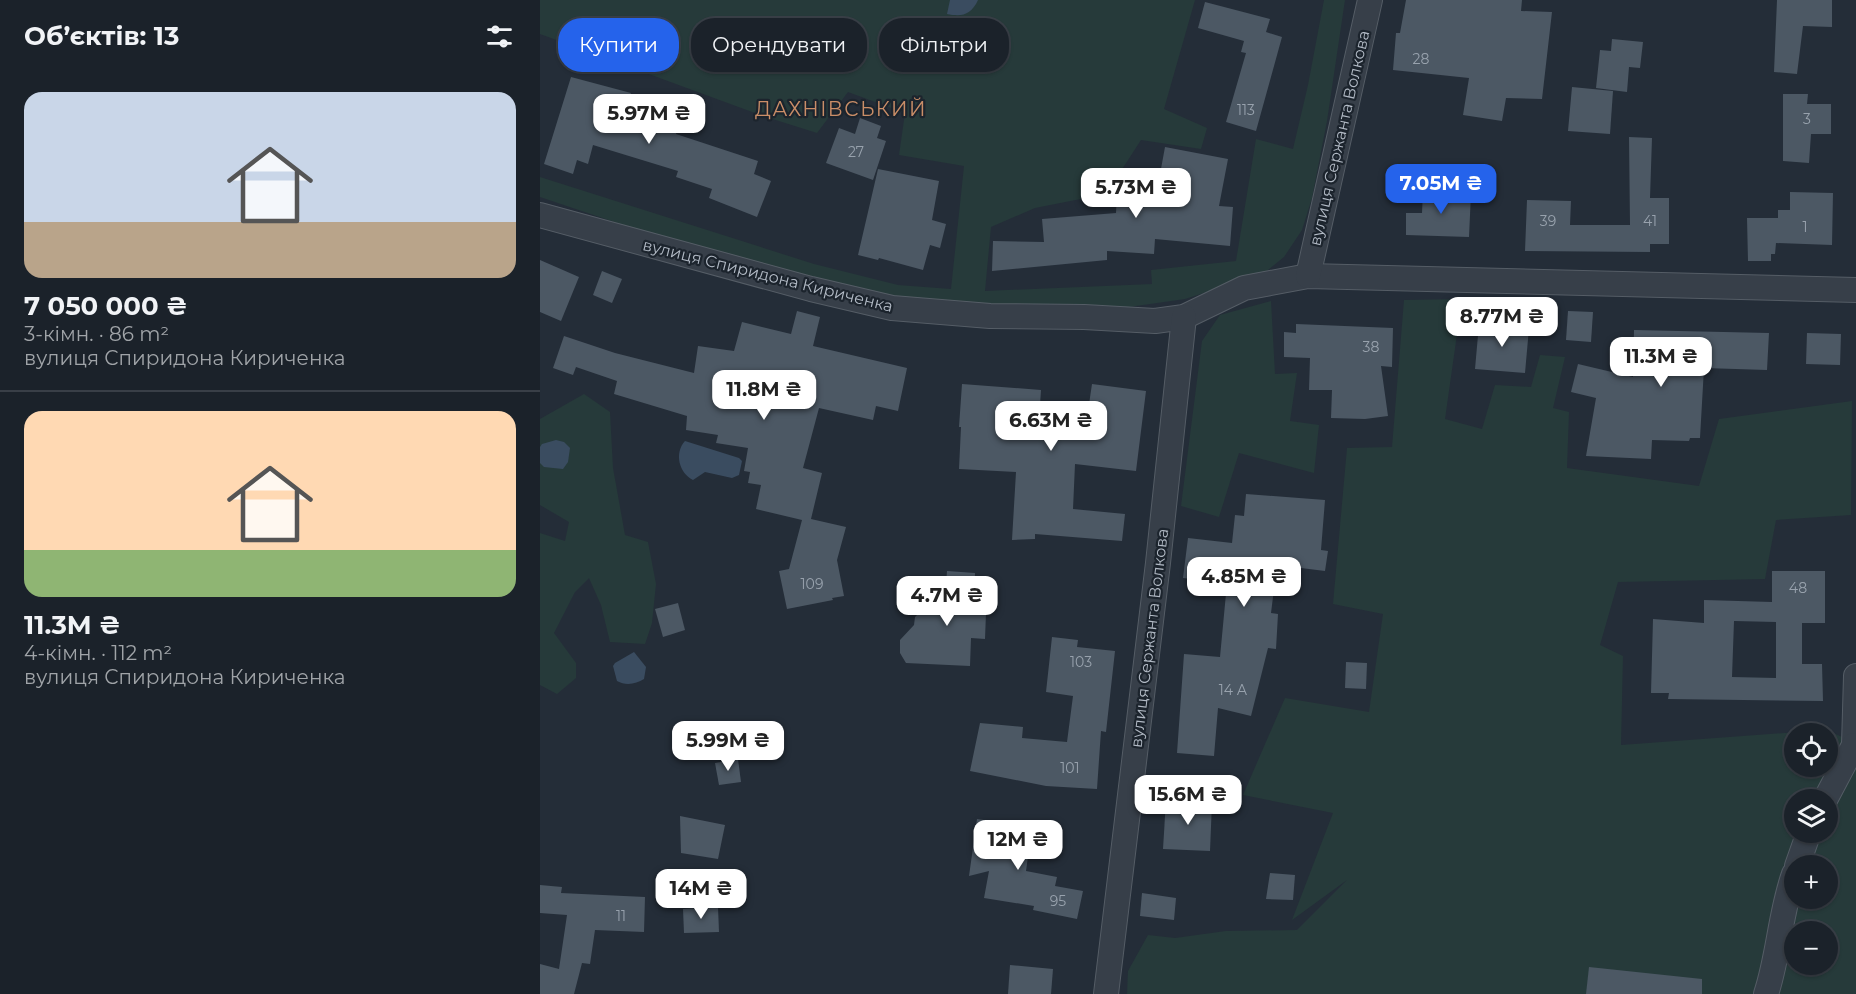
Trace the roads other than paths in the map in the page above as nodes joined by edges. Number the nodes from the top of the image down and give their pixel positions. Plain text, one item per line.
1 (1370, 0) edge
2 (543, 221) edge
3 (1308, 276) junction
4 (1856, 290) edge
5 (1184, 317) junction
6 (1856, 676) edge
7 (1855, 745) edge
8 (1831, 789) edge
9 (1784, 909) edge
10 (1106, 994) edge
11 (1766, 994) edge

1 - 3 street, вулиця Сержанта Волкова
2 - 5 street, вулиця Спиридона Кириченка
3 - 4 street, вулиця Спиридона Кириченка
3 - 5 street, вулиця Спиридона Кириченка
5 - 10 street, вулиця Сержанта Волкова
6 - 7 street
7 - 8 street
9 - 11 street

